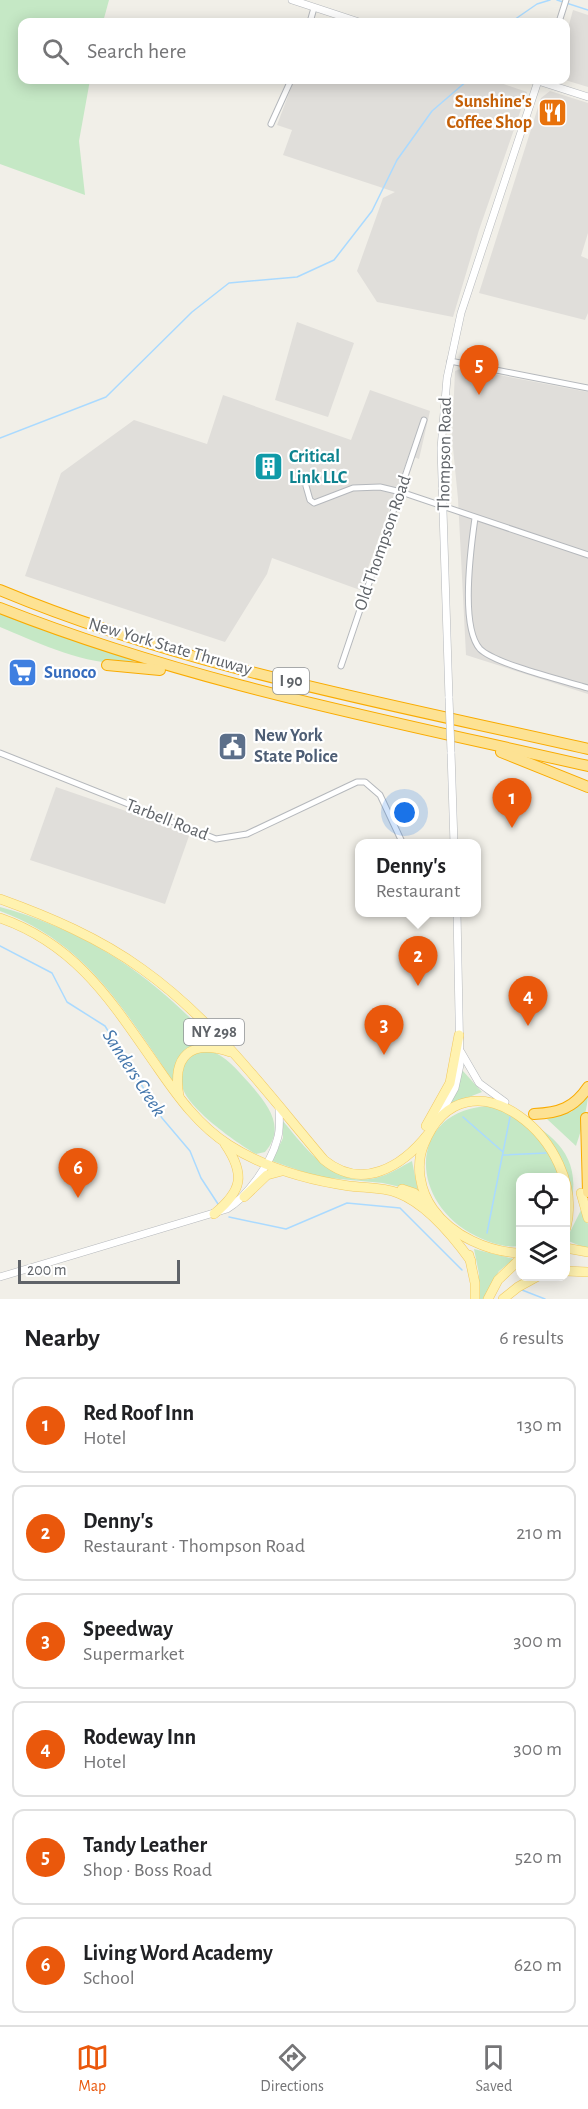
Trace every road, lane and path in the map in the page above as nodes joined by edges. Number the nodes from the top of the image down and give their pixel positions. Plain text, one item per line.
1 (292, 0) edge
2 (567, 0) edge
3 (314, 8) junction
4 (311, 18) edge
5 (346, 18) edge
6 (560, 18) edge
7 (289, 84) edge
8 (536, 84) edge
9 (549, 84) edge
10 (588, 97) edge
11 (271, 124) dead end
12 (450, 360) junction
13 (588, 388) edge
14 (424, 420) dead end
15 (306, 486) dead end
16 (401, 492) junction
17 (443, 506) junction
18 (476, 518) junction
19 (588, 555) edge
20 (0, 590) edge
21 (0, 608) edge
22 (107, 664) dead end
23 (341, 666) dead end
24 (195, 675) junction
25 (588, 688) edge
26 (467, 739) junction
27 (588, 749) edge
28 (0, 754) edge
29 (588, 766) edge
30 (588, 787) edge
31 (401, 839) edge
32 (454, 839) edge
33 (0, 899) edge
34 (0, 904) edge
35 (36, 912) junction
36 (457, 917) edge
37 (0, 918) edge
38 (459, 1035) junction
39 (460, 1050) junction
40 (232, 1053) junction
41 (588, 1087) edge
42 (179, 1096) junction
43 (506, 1102) junction
44 (279, 1107) junction
45 (587, 1117) edge
46 (538, 1118) joint
47 (436, 1122) junction
48 (428, 1134) junction
49 (222, 1140) junction
50 (403, 1160) junction
51 (265, 1163) junction
52 (283, 1171) junction
53 (579, 1171) joint
54 (330, 1183) junction
55 (584, 1190) edge
56 (244, 1197) junction
57 (433, 1209) junction
58 (214, 1214) junction
59 (588, 1218) edge
60 (450, 1226) junction
61 (567, 1227) edge
62 (570, 1249) edge
63 (516, 1252) edge
64 (588, 1252) edge
65 (471, 1261) junction
66 (516, 1263) edge
67 (570, 1271) edge
68 (588, 1272) edge
69 (0, 1277) edge
70 (529, 1281) edge
71 (475, 1299) edge
72 (488, 1299) edge
73 (503, 1299) edge

1 - 3 street
2 - 6 street
3 - 4 street
3 - 5 street
7 - 11 street
8 - 12 street, Thompson Road
9 - 10 street
12 - 13 street
12 - 17 street, Thompson Road
14 - 16 street, Old Thompson Road
15 - 16 street
16 - 17 street
16 - 23 street, Old Thompson Road
17 - 18 street
17 - 32 street, Thompson Road, bridge
18 - 19 street
18 - 25 street
20 - 27 highway, New York State Thruway / I 90
21 - 24 highway, New York State Thruway / I 90
22 - 24 highway
24 - 26 highway, New York State Thruway / I 90
26 - 29 highway, New York State Thruway / I 90
26 - 30 highway
28 - 31 street, Tarbell Road
33 - 35 main road, NY 298
34 - 35 main road
35 - 40 main road, NY 298
36 - 38 street
37 - 42 main road
38 - 39 street
38 - 50 main road
39 - 43 street
39 - 47 street
40 - 42 main road
40 - 44 main road, NY 298
41 - 46 highway
42 - 49 main road
43 - 46 main road, NY 298
43 - 47 main road, NY 298
44 - 50 main road, NY 298
44 - 51 street
45 - 53 highway
45 - 55 highway
47 - 48 main road, NY 298
48 - 50 main road, NY 298
48 - 57 main road
49 - 51 main road
49 - 58 main road
51 - 52 main road
51 - 56 street
52 - 54 main road
52 - 56 main road
53 - 55 main road
54 - 57 main road
54 - 65 main road
55 - 59 main road
55 - 61 main road
56 - 58 street
57 - 60 main road
58 - 69 street
60 - 63 main road
60 - 65 main road
62 - 64 main road
65 - 71 main road
66 - 72 main road
67 - 68 main road
70 - 73 main road

